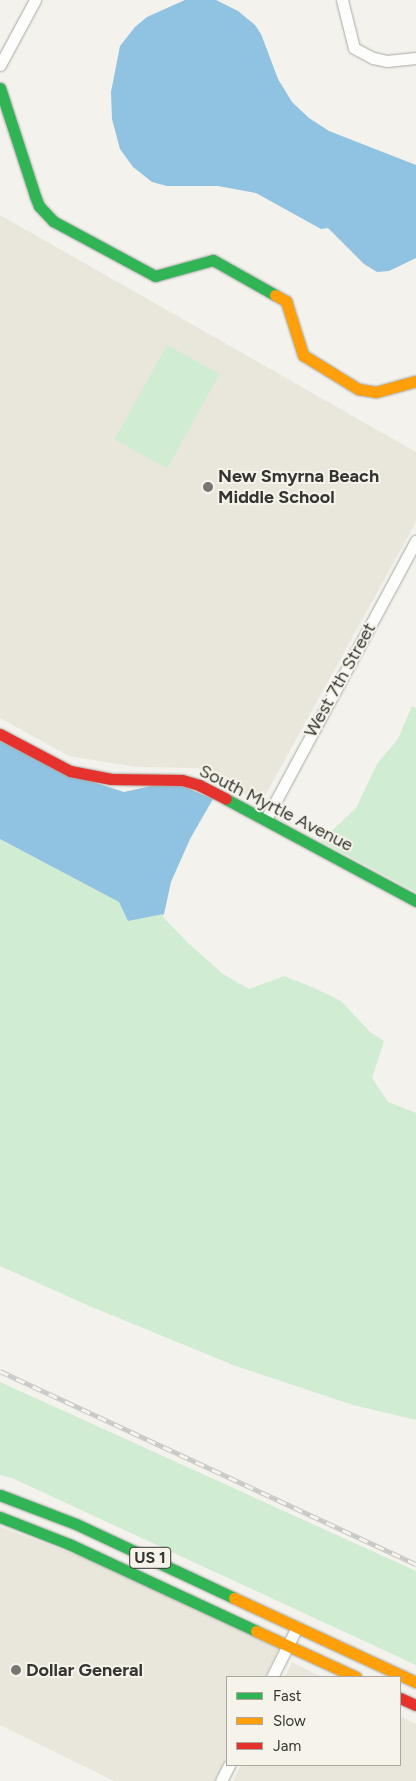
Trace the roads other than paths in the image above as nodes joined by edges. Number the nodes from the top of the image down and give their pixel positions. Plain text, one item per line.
1 (35, 0) edge
2 (342, 0) edge
3 (416, 58) edge
4 (0, 65) edge
5 (0, 88) edge
6 (416, 381) edge
7 (416, 541) edge
8 (0, 734) edge
9 (266, 819) junction
10 (416, 901) edge
11 (0, 1495) edge
12 (0, 1517) edge
13 (114, 1541) junction
14 (105, 1561) junction
15 (297, 1627) junction
16 (288, 1646) junction
17 (273, 1676) edge
18 (354, 1676) edge
19 (416, 1682) edge
20 (401, 1698) edge
21 (416, 1705) edge
22 (228, 1766) edge
23 (221, 1781) edge

1 - 4 street
2 - 3 street
5 - 6 street
7 - 9 street, West 7th Street
8 - 9 street, South Myrtle Avenue
9 - 10 street, South Myrtle Avenue
11 - 13 street, US 1
12 - 14 street, US 1
13 - 14 street
13 - 15 street, US 1
14 - 16 street, US 1
15 - 16 street
15 - 19 street, US 1
16 - 17 street
16 - 18 street, US 1
20 - 21 street
22 - 23 street

